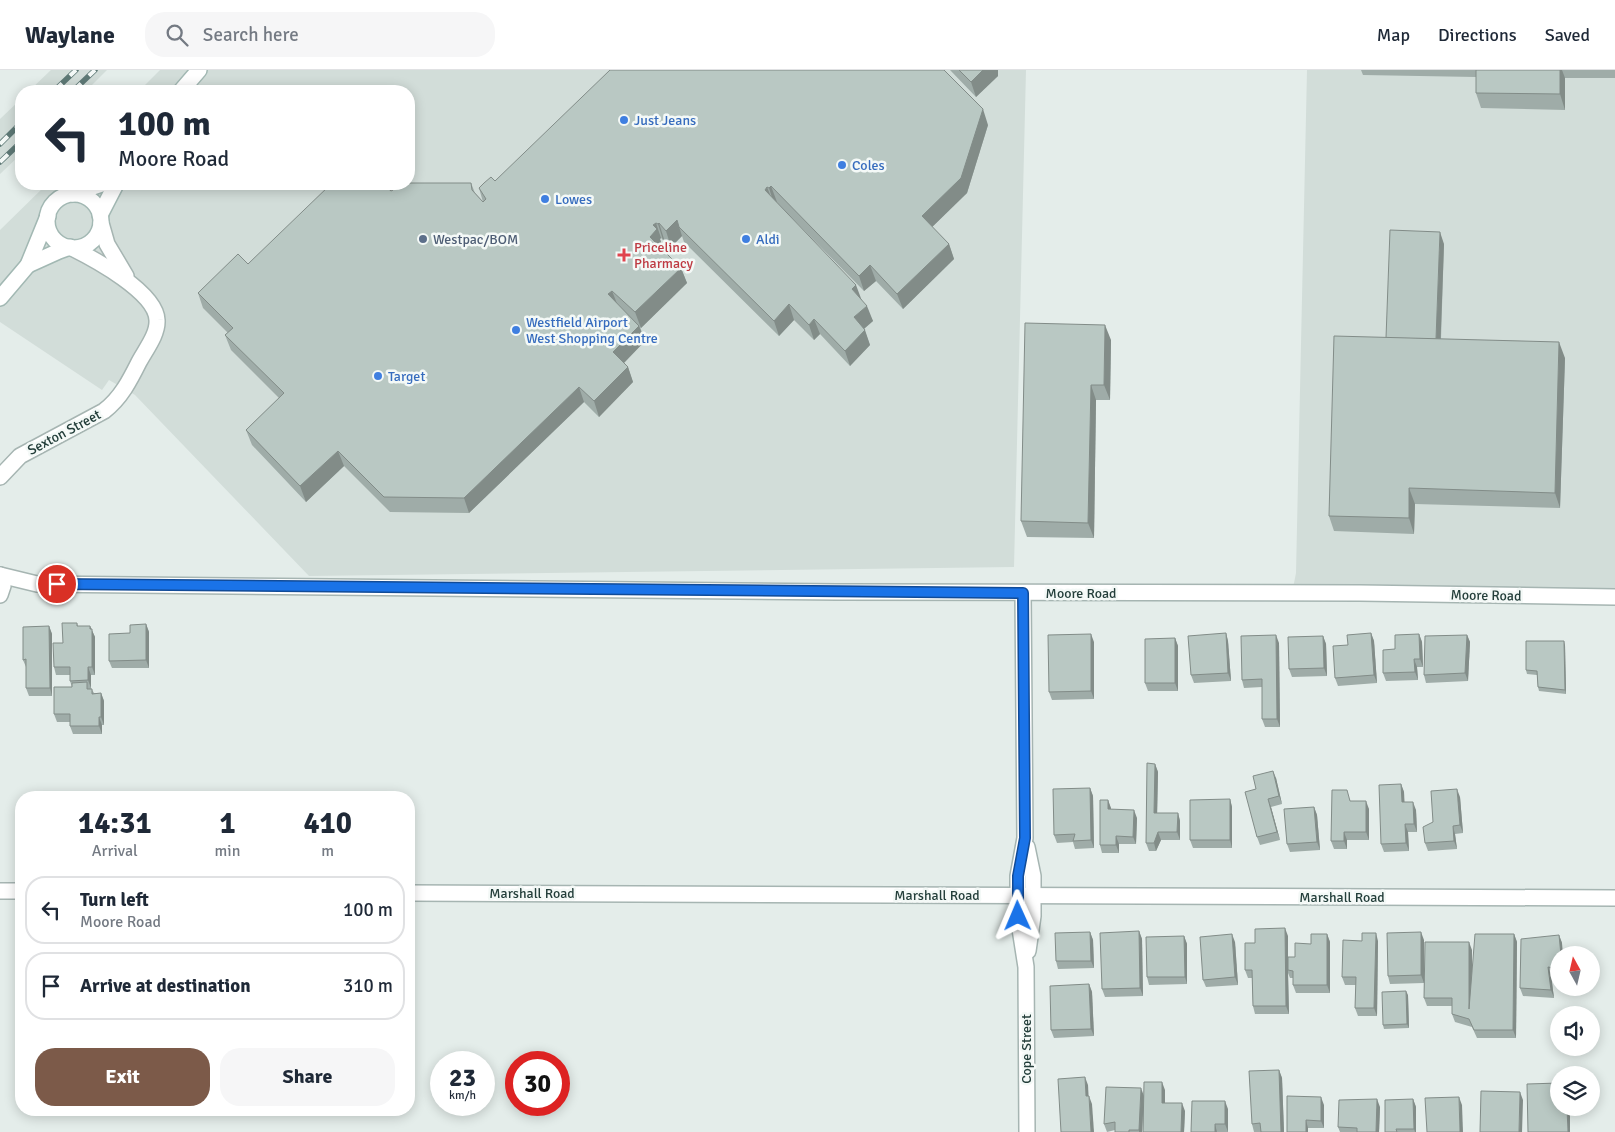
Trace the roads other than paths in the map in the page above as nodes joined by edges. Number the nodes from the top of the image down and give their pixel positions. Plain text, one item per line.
1 (199, 70) edge
2 (186, 85) edge
3 (88, 190) edge
4 (113, 190) edge
5 (67, 196) junction
6 (48, 215) junction
7 (100, 219) junction
8 (71, 248) junction
9 (28, 265) junction
10 (131, 284) junction
11 (0, 298) edge
12 (0, 477) edge
13 (0, 575) edge
14 (37, 584) junction
15 (1, 593) edge
16 (1023, 593) junction
17 (1615, 597) edge
18 (0, 891) edge
19 (15, 891) edge
20 (415, 893) edge
21 (1025, 896) junction
22 (1615, 898) edge
23 (1027, 1132) edge

1 - 2 street
3 - 5 street
4 - 7 street
5 - 6 street
5 - 7 street
6 - 8 street
6 - 9 street
7 - 8 street
7 - 10 street, Sexton Street
8 - 9 street
8 - 10 street, Sexton Street
9 - 11 street
10 - 12 street, Sexton Street
13 - 14 street, Moore Road
13 - 15 street
14 - 15 street, Moore Road
14 - 16 street, Moore Road
16 - 17 street, Moore Road
16 - 21 street, Cope Street
18 - 19 street
20 - 21 street, Marshall Road
21 - 22 street, Marshall Road
21 - 23 street, Cope Street

